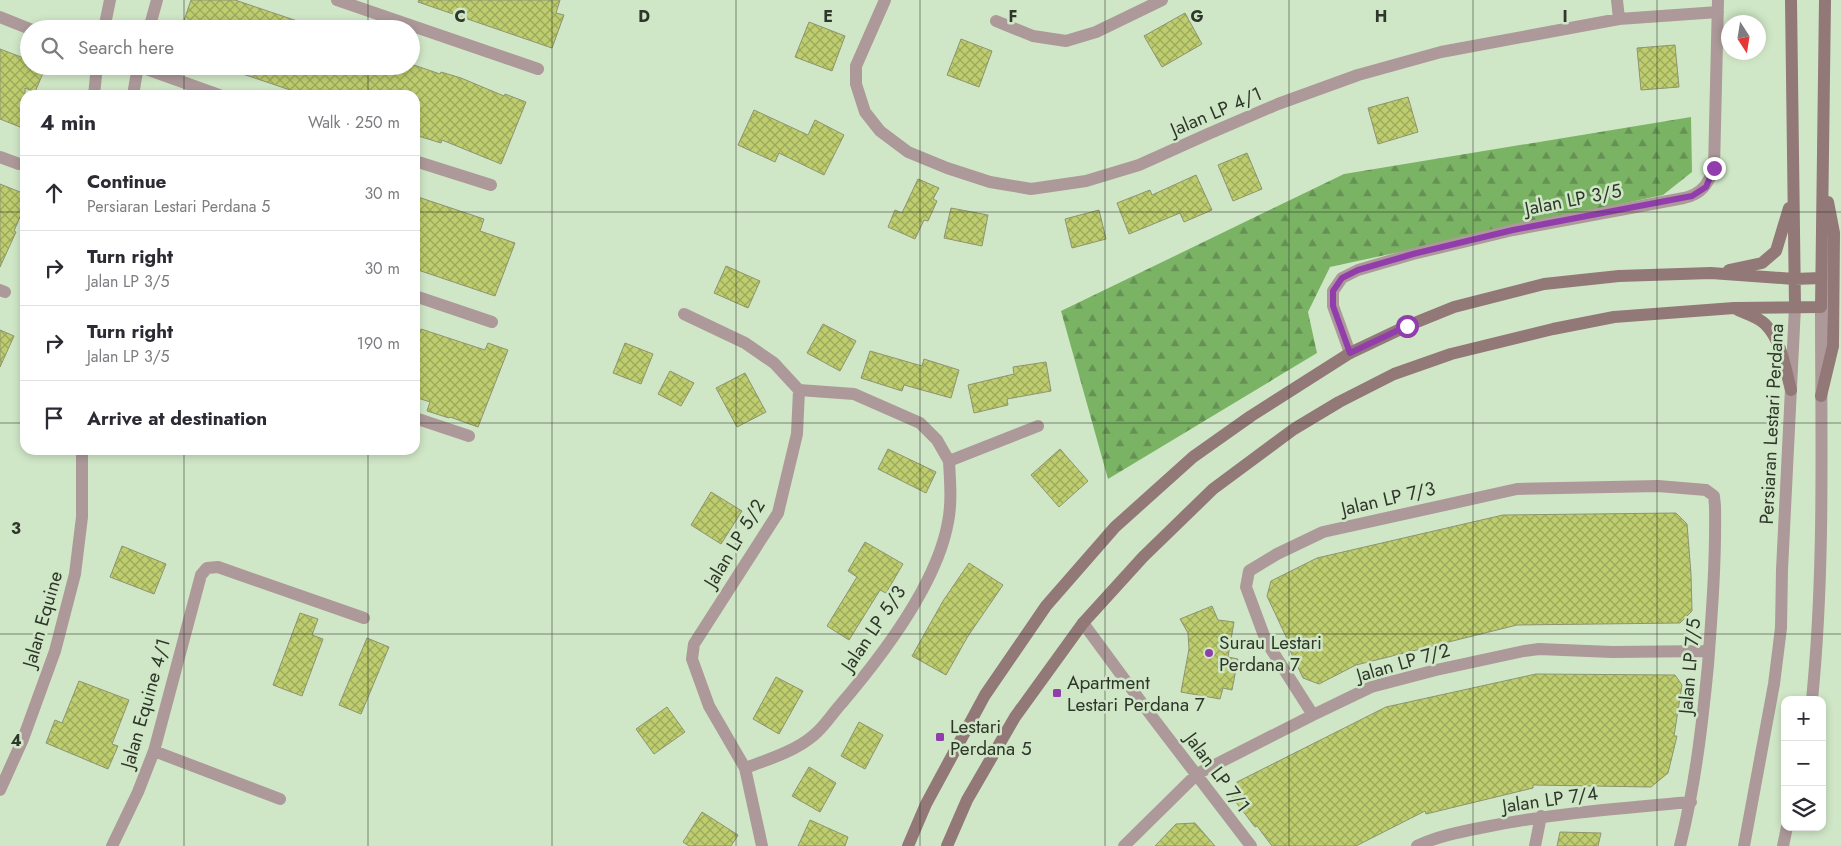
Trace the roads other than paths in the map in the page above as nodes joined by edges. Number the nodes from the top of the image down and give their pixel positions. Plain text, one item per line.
1 (110, 0) edge
2 (157, 0) edge
3 (336, 0) edge
4 (885, 0) edge
5 (1162, 0) edge
6 (1618, 0) edge
7 (1791, 0) edge
8 (1825, 0) edge
9 (1718, 6) edge
10 (0, 17) edge
11 (106, 20) edge
12 (151, 20) edge
13 (395, 20) edge
14 (1619, 20) junction
15 (996, 21) dead end
16 (20, 25) edge
17 (420, 29) edge
18 (538, 69) dead end
19 (96, 75) edge
20 (137, 75) edge
21 (163, 75) edge
22 (95, 90) edge
23 (135, 90) edge
24 (205, 90) edge
25 (0, 157) edge
26 (420, 163) edge
27 (19, 164) dead end
28 (1823, 175) junction
29 (492, 185) dead end
30 (1793, 191) junction
31 (1712, 273) junction
32 (1821, 278) junction
33 (1794, 279) junction
34 (420, 298) edge
35 (1795, 307) junction
36 (1821, 307) junction
37 (1734, 308) junction
38 (684, 314) dead end
39 (492, 322) dead end
40 (1350, 353) junction
41 (799, 390) junction
42 (1791, 390) junction
43 (1821, 396) junction
44 (420, 420) edge
45 (1038, 426) dead end
46 (469, 436) dead end
47 (82, 455) edge
48 (949, 461) junction
49 (1706, 490) joint
50 (364, 618) dead end
51 (1083, 623) junction
52 (1709, 651) junction
53 (1812, 696) edge
54 (1313, 715) junction
55 (154, 751) junction
56 (745, 768) junction
57 (4, 772) edge
58 (1197, 774) junction
59 (0, 790) edge
60 (280, 799) dead end
61 (1691, 802) junction
62 (1541, 816) junction
63 (1786, 831) edge
64 (112, 846) edge
65 (762, 846) edge
66 (908, 846) edge
67 (947, 846) edge
68 (1124, 846) edge
69 (1251, 846) edge
70 (1417, 846) edge
71 (1535, 846) edge
72 (1680, 846) edge
73 (1744, 846) edge
74 (1783, 846) edge

1 - 11 street
2 - 12 street
3 - 13 street
4 - 14 street, Jalan LP 4/1
5 - 15 street
6 - 14 street
7 - 30 main road, Persiaran Lestari Perdana
8 - 28 main road
9 - 14 street, Jalan LP 4/1
9 - 40 street, Jalan LP 3/5
10 - 16 street
17 - 18 street
19 - 22 street
20 - 23 street
21 - 24 street
25 - 27 street
26 - 29 street
28 - 32 main road
28 - 43 main road
30 - 31 main road
30 - 33 main road, Persiaran Lestari Perdana
31 - 33 main road
31 - 40 main road
32 - 33 main road
32 - 36 main road
33 - 35 main road, Persiaran Lestari Perdana
34 - 39 street
35 - 36 main road
35 - 37 main road
35 - 42 street, Persiaran Lestari Perdana
36 - 43 street
37 - 42 main road
37 - 51 main road
38 - 41 street
40 - 66 main road
41 - 48 street
41 - 56 street, Jalan LP 5/2
42 - 73 street, Persiaran Lestari Perdana
43 - 53 street
44 - 46 street
45 - 48 street
47 - 57 street, Jalan Equine
48 - 56 street, Jalan LP 5/3
49 - 52 street, Jalan LP 7/5
49 - 54 street, Jalan LP 7/3
50 - 55 street, Jalan Equine 4/1
51 - 58 street, Jalan LP 7/1
51 - 67 main road
52 - 54 street, Jalan LP 7/2
52 - 61 street, Jalan LP 7/5
54 - 58 street, Jalan LP 7/2
55 - 60 street
55 - 64 street, Jalan Equine 4/1
56 - 65 street, Jalan LP 5/2
57 - 59 street, Jalan Equine
58 - 68 street, Jalan LP 7/2
58 - 69 street, Jalan LP 7/1
61 - 62 street, Jalan LP 7/4
61 - 72 street, Jalan LP 7/5
62 - 70 street, Jalan LP 7/4
62 - 71 street
63 - 74 street

